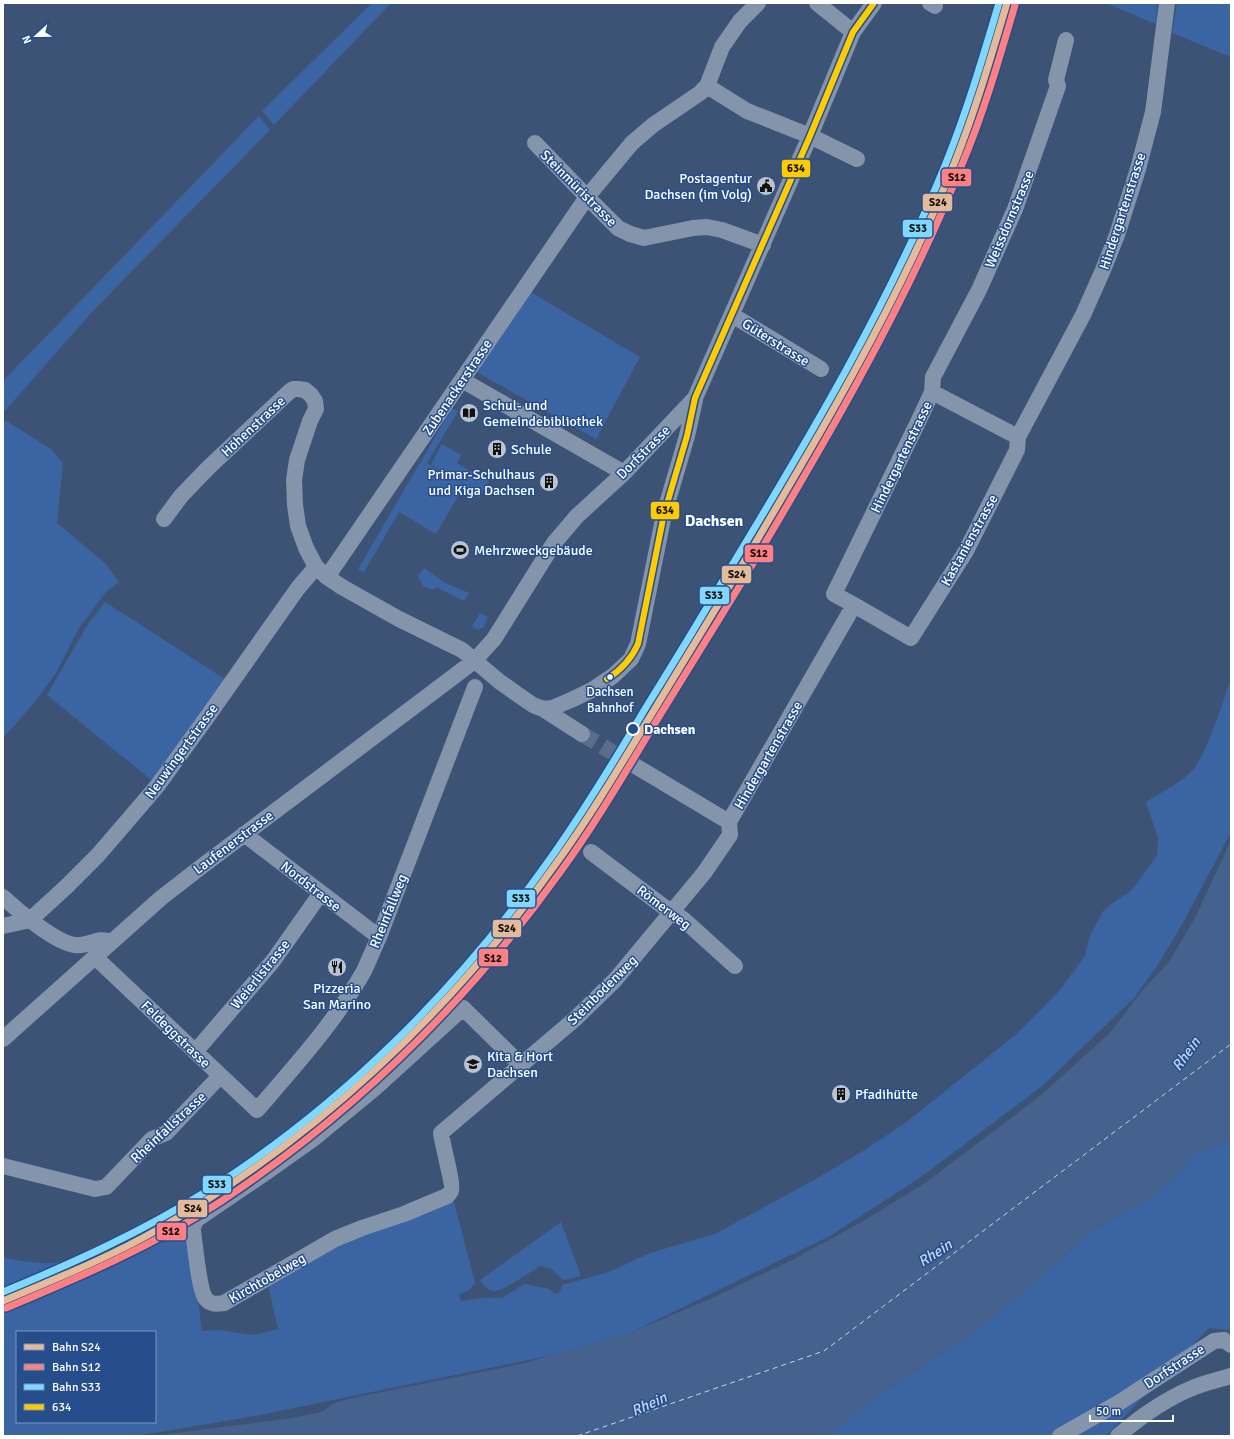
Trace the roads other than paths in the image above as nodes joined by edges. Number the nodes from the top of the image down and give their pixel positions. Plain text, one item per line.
1 (758, 3) edge
2 (817, 3) edge
3 (874, 3) edge
4 (1167, 3) edge
5 (853, 32) junction
6 (1066, 40) dead end
7 (707, 86) junction
8 (810, 136) junction
9 (535, 143) dead end
10 (857, 160) dead end
11 (587, 197) junction
12 (763, 245) junction
13 (732, 314) junction
14 (821, 369) dead end
15 (462, 380) junction
16 (932, 392) junction
17 (695, 398) junction
18 (1018, 437) junction
19 (624, 473) junction
20 (164, 519) dead end
21 (321, 572) junction
22 (854, 605) junction
23 (475, 660) junction
24 (488, 672) junction
25 (458, 673) junction
26 (475, 687) junction
27 (543, 709) junction
28 (582, 734) tunnel mouth
29 (632, 764) tunnel mouth
30 (729, 822) junction
31 (244, 834) junction
32 (591, 852) dead end
33 (321, 893) junction
34 (3, 897) edge
35 (673, 913) junction
36 (30, 920) junction
37 (3, 926) edge
38 (379, 937) junction
39 (111, 942) junction
40 (95, 957) junction
41 (735, 966) dead end
42 (3, 1039) edge
43 (196, 1052) junction
44 (521, 1065) junction
45 (220, 1076) junction
46 (257, 1110) joint
47 (441, 1133) joint
48 (3, 1166) edge
49 (1230, 1344) edge
50 (1231, 1376) edge
51 (1060, 1436) edge
52 (1118, 1436) edge

1 - 7 street
2 - 5 street
3 - 5 street, Dorfstrasse
4 - 18 street, Hindergartenstrasse
5 - 8 street, Dorfstrasse
6 - 16 street, Weissdornstrasse
7 - 8 street
7 - 11 street, Zubenackerstrasse
8 - 10 street
8 - 12 street, Dorfstrasse
9 - 11 street, Steinmüristrasse
11 - 12 street, Steinmüristrasse
11 - 15 street, Zubenackerstrasse
12 - 13 street, Dorfstrasse
13 - 14 street, Güterstrasse
13 - 17 street, Dorfstrasse
15 - 19 street
15 - 21 street, Zubenackerstrasse
16 - 18 street, Hindergartenstrasse
16 - 22 street, Hindergartenstrasse
17 - 19 street, Dorfstrasse
17 - 27 street
18 - 22 street, Kastanienstrasse
19 - 23 street, Dorfstrasse
20 - 21 street, Höhenstrasse
21 - 23 street
21 - 36 street, Neuwingertstrasse
22 - 30 street, Hindergartenstrasse
23 - 24 street
23 - 25 street, Laufenerstrasse
24 - 26 street, Rheinfallweg
24 - 27 street
25 - 26 street
25 - 31 street, Laufenerstrasse
26 - 38 street, Rheinfallweg
27 - 28 street
29 - 30 street, Hindergartenstrasse
30 - 35 street, Steinbodenweg
31 - 33 street, Nordstrasse
31 - 39 street, Laufenerstrasse
32 - 35 street, Römerweg
33 - 38 street, Nordstrasse
33 - 43 street, Weierlistrasse
34 - 36 street
35 - 41 street, Römerweg
35 - 44 street, Steinbodenweg
36 - 37 street
36 - 39 street
38 - 46 street, Rheinfallweg
39 - 40 street, Laufenerstrasse
40 - 42 street, Laufenerstrasse
40 - 43 street, Feldeggstrasse
43 - 45 street, Feldeggstrasse
44 - 47 street, Steinbodenweg
44 - 47 street, Kirchtobelweg
45 - 46 street, Feldeggstrasse
45 - 48 street, Rheinfallstrasse
49 - 51 street, Dorfstrasse
50 - 52 street

